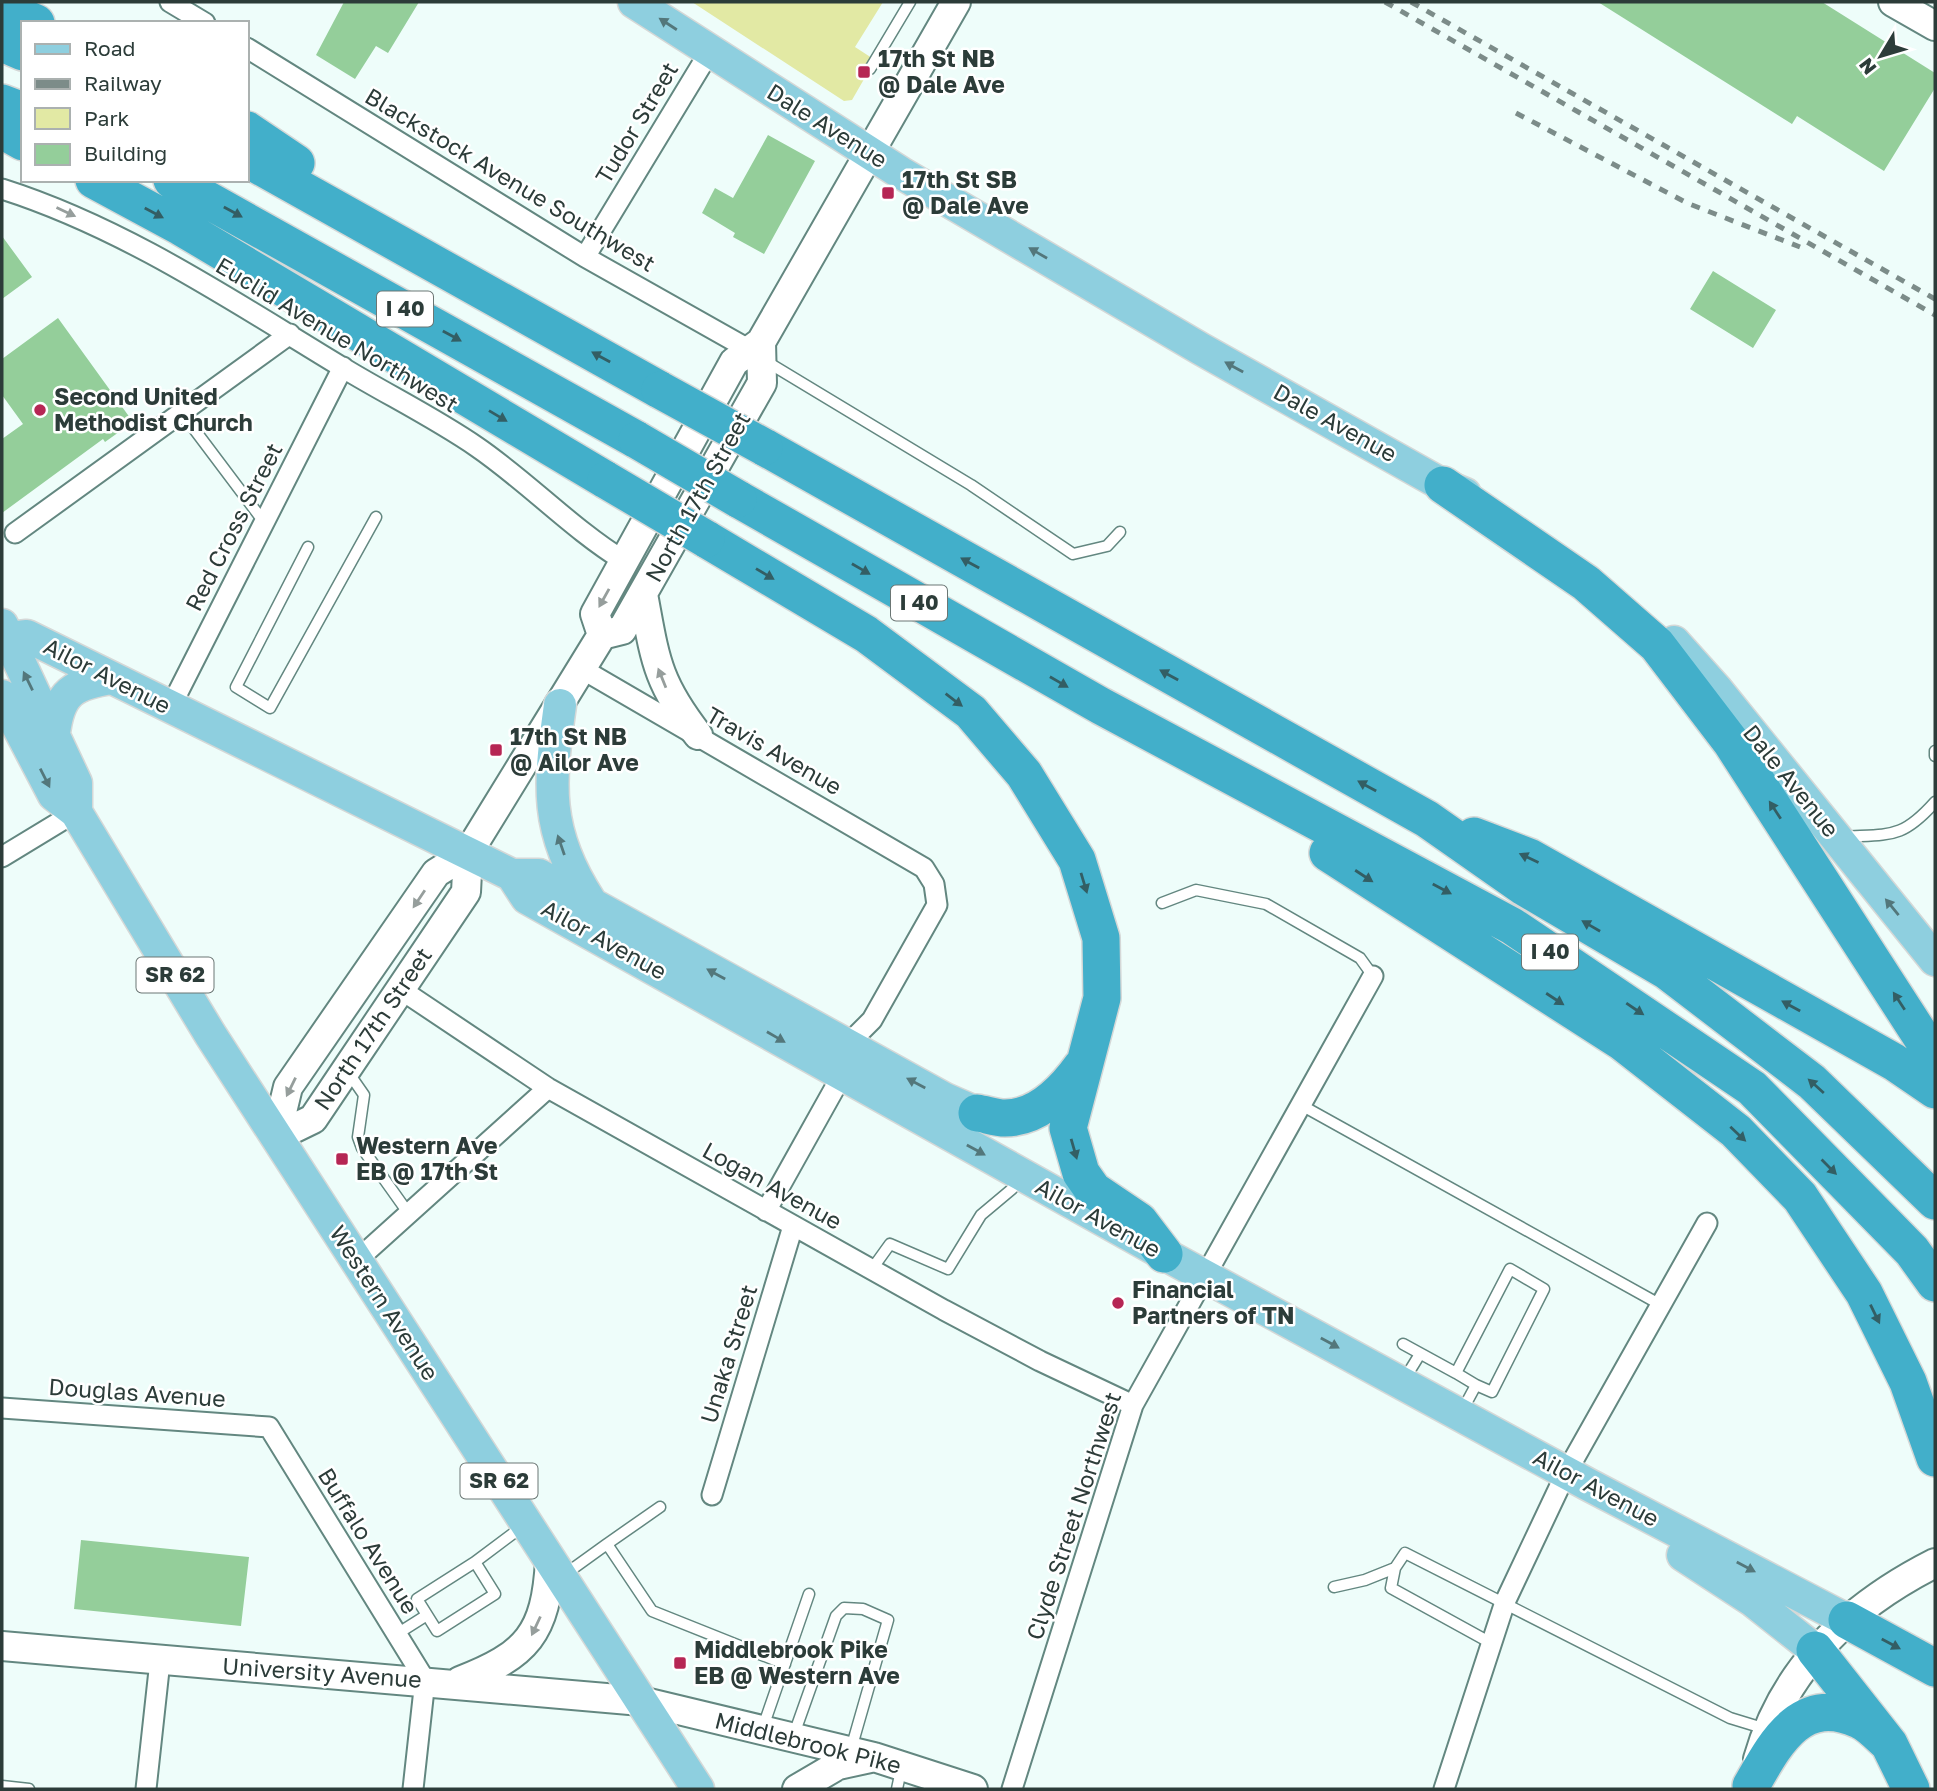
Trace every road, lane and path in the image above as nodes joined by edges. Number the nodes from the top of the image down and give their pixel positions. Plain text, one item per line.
1 (170, 2) edge
2 (634, 2) edge
3 (910, 2) edge
4 (956, 2) edge
5 (1893, 2) edge
6 (2, 8) edge
7 (1927, 15) edge
8 (31, 21) edge
9 (202, 21) edge
10 (2, 26) edge
11 (21, 34) edge
12 (2, 43) edge
13 (248, 49) edge
14 (21, 51) edge
15 (710, 51) junction
16 (870, 69) dead end
17 (2, 103) edge
18 (21, 110) edge
19 (2, 130) edge
20 (248, 131) edge
21 (21, 141) edge
22 (869, 154) junction
23 (248, 160) edge
24 (98, 182) edge
25 (176, 182) edge
26 (2, 189) edge
27 (585, 257) junction
28 (524, 315) junction
29 (290, 334) junction
30 (758, 350) junction
31 (342, 368) junction
32 (182, 413) junction
33 (1443, 485) junction
34 (376, 517) dead end
35 (264, 522) junction
36 (1120, 532) dead end
37 (15, 533) dead end
38 (308, 547) dead end
39 (624, 561) junction
40 (643, 594) junction
41 (4, 633) edge
42 (602, 635) junction
43 (582, 668) junction
44 (113, 678) junction
45 (2, 696) edge
46 (560, 705) junction
47 (1101, 706) junction
48 (170, 708) junction
49 (54, 733) junction
50 (698, 735) junction
51 (1935, 802) edge
52 (76, 812) junction
53 (1427, 819) junction
54 (1836, 837) junction
55 (468, 853) junction
56 (2, 857) edge
57 (512, 875) junction
58 (1162, 903) dead end
59 (593, 905) junction
60 (1935, 960) edge
61 (1374, 976) joint
62 (400, 989) junction
63 (1935, 1058) edge
64 (844, 1060) junction
65 (1086, 1060) junction
66 (346, 1070) junction
67 (548, 1088) junction
68 (1935, 1090) edge
69 (1301, 1105) junction
70 (977, 1113) joint
71 (276, 1137) junction
72 (1020, 1174) junction
73 (1935, 1201) edge
74 (766, 1211) junction
75 (409, 1214) junction
76 (1707, 1223) dead end
77 (793, 1226) junction
78 (1164, 1254) junction
79 (356, 1261) junction
80 (872, 1269) junction
81 (1206, 1275) junction
82 (1935, 1283) edge
83 (1661, 1305) junction
84 (1403, 1344) dead end
85 (1420, 1354) junction
86 (1456, 1373) junction
87 (1403, 1383) junction
88 (1476, 1385) junction
89 (1133, 1405) junction
90 (2, 1408) edge
91 (1460, 1415) junction
92 (269, 1427) joint
93 (1935, 1458) edge
94 (1578, 1479) junction
95 (712, 1495) dead end
96 (660, 1507) dead end
97 (527, 1524) junction
98 (607, 1544) junction
99 (475, 1562) junction
100 (1935, 1563) edge
101 (556, 1568) junction
102 (1395, 1568) junction
103 (1334, 1587) dead end
104 (809, 1594) dead end
105 (1505, 1602) junction
106 (427, 1615) junction
107 (1847, 1620) junction
108 (397, 1634) junction
109 (1491, 1643) junction
110 (2, 1646) edge
111 (1815, 1650) junction
112 (160, 1661) junction
113 (785, 1664) junction
114 (1935, 1668) edge
115 (425, 1680) junction
116 (454, 1683) junction
117 (641, 1701) junction
118 (1767, 1729) junction
119 (762, 1731) junction
120 (793, 1737) junction
121 (1889, 1744) junction
122 (862, 1754) junction
123 (900, 1778) edge
124 (2, 1786) edge
125 (1750, 1787) edge
126 (29, 1789) edge
127 (146, 1789) edge
128 (413, 1789) edge
129 (698, 1789) edge
130 (797, 1789) edge
131 (973, 1789) edge
132 (1012, 1789) edge
133 (1444, 1789) edge
134 (1911, 1789) edge

1 - 9 street
15 -> 2 main road, Dale Avenue
3 - 16 lane
4 - 22 main road, North 17th Street
5 - 7 main road
6 - 8 highway
10 - 11 highway
12 - 14 highway
13 - 27 street, Blackstock Avenue Southwest
15 - 22 main road, Dale Avenue
15 - 27 street, Tudor Street
17 - 18 highway
19 - 21 highway
20 - 28 highway
22 - 30 main road, North 17th Street
33 -> 22 main road, Dale Avenue
23 - 28 highway, I 40
24 -> 65 highway, bridge
25 -> 47 highway, I 40, bridge
26 -> 29 street, Euclid Avenue Northwest
27 - 30 street, Blackstock Avenue Southwest
53 -> 28 highway, I 40, bridge
29 - 31 street, Euclid Avenue Northwest
29 - 32 street
30 - 36 lane, Blackstock Avenue Southwest
30 - 39 main road, North 17th Street
30 - 40 main road, North 17th Street
31 - 35 street, Red Cross Street
31 - 39 street, Euclid Avenue Northwest
32 - 35 lane
32 - 37 street
33 - 54 main road, Dale Avenue
63 -> 33 highway
34 - 38 lane
35 - 48 street, Red Cross Street
39 -> 42 main road, North 17th Street
40 - 42 main road, North 17th Street
50 -> 40 main road
41 - 44 main road, Ailor Avenue
49 -> 41 main road, Western Avenue / SR 62
42 - 43 main road, North 17th Street
43 - 46 main road, North 17th Street
43 - 50 street, Travis Avenue
44 - 48 main road, Ailor Avenue
44 - 49 main road
45 -> 52 main road, Western Avenue / SR 62
46 - 55 main road, North 17th Street
59 -> 46 main road
47 -> 82 highway, I 40
47 -> 93 highway
48 - 55 main road, Ailor Avenue
49 - 52 main road, Western Avenue / SR 62
50 - 64 street, Travis Avenue
51 - 54 lane
52 - 56 street
52 - 71 main road, Western Avenue / SR 62
68 -> 53 highway
73 -> 53 highway, I 40
60 -> 54 main road, Dale Avenue
55 - 57 main road, Ailor Avenue
55 - 62 main road, North 17th Street
55 -> 71 main road, North 17th Street
57 - 59 main road, Ailor Avenue
57 -> 64 main road, Ailor Avenue
58 - 61 lane
64 -> 59 main road, Ailor Avenue
61 - 69 street, Clyde Street Northwest
62 - 66 main road, North 17th Street
62 - 67 street, Logan Avenue
70 -> 64 main road, Ailor Avenue
64 -> 72 main road, Ailor Avenue
64 - 74 street
65 - 70 highway
65 -> 78 highway
66 - 71 main road, North 17th Street
66 - 75 lane
67 - 74 street, Logan Avenue
67 - 75 street
69 - 81 street, Clyde Street Northwest
69 - 83 lane
71 - 79 main road, Western Avenue / SR 62
72 - 78 main road, Ailor Avenue
72 - 80 lane
74 - 77 street, Logan Avenue
75 - 79 street
76 - 83 street
77 - 80 street, Logan Avenue
77 - 95 street, Unaka Street
78 - 81 main road, Ailor Avenue
79 - 97 main road, Western Avenue / SR 62
80 - 89 street, Logan Avenue
81 -> 87 main road, Ailor Avenue
81 - 89 street, Clyde Street Northwest
83 - 94 street
84 - 85 lane
85 - 86 lane
85 - 87 lane
86 - 88 lane
86 - 88 lane
87 - 91 main road, Ailor Avenue
88 - 91 lane
89 - 132 street, Clyde Street Northwest
90 - 92 street, Douglas Avenue
91 - 94 main road, Ailor Avenue
92 - 108 street, Buffalo Avenue
94 - 105 street
94 -> 107 main road, Ailor Avenue
94 - 111 main road
96 - 98 lane
97 - 99 lane
97 - 101 main road, Western Avenue / SR 62
98 - 101 lane
98 - 113 lane
99 - 106 lane
99 - 106 lane
100 - 107 main road
101 -> 116 main road
101 - 117 main road, Western Avenue / SR 62
102 - 103 lane
102 - 105 lane
102 - 109 lane
104 - 113 lane
105 - 109 street
105 - 118 lane
106 - 108 lane
107 - 111 main road
107 -> 114 highway
108 - 115 street, Buffalo Avenue
109 - 133 street
110 - 112 main road, University Avenue
111 - 118 main road
111 - 121 highway
112 - 115 main road, University Avenue
112 - 127 street
113 - 119 lane
115 - 116 main road, University Avenue
115 - 128 street
116 - 117 main road, University Avenue
117 - 119 main road, Middlebrook Pike
117 - 129 main road, Western Avenue / SR 62
118 - 125 main road
119 - 120 main road, Middlebrook Pike
120 - 122 main road, Middlebrook Pike
120 - 122 lane
121 - 125 highway
121 - 134 highway
122 - 123 main road, Middlebrook Pike
122 - 130 main road
123 - 131 main road, Middlebrook Pike
124 - 126 lane

